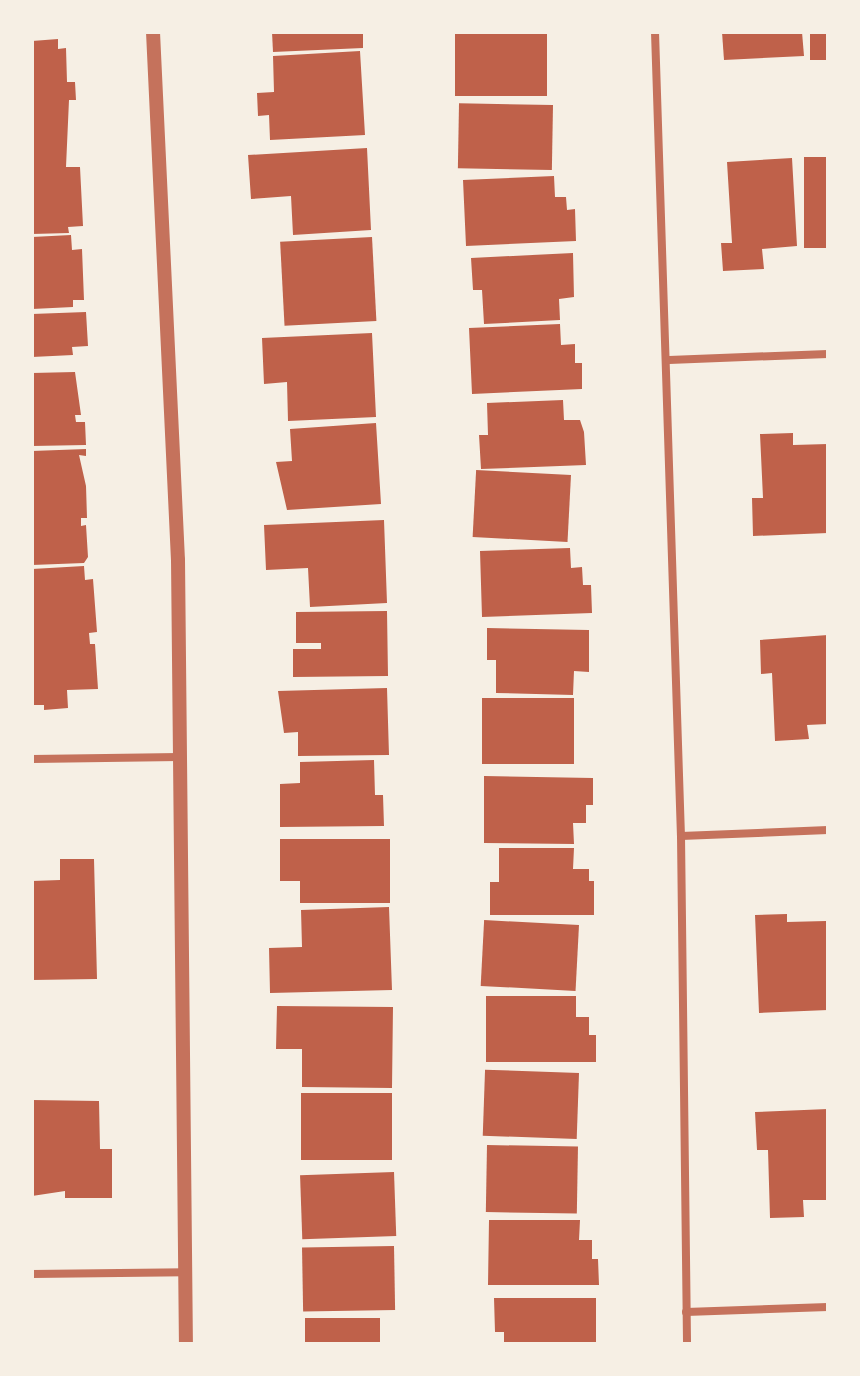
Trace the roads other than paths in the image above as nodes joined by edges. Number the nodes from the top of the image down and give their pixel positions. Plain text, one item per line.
1 (153, 32) edge
2 (655, 32) edge
3 (828, 354) edge
4 (669, 360) junction
5 (179, 757) junction
6 (32, 759) edge
7 (828, 830) edge
8 (681, 836) junction
9 (185, 1272) junction
10 (32, 1274) edge
11 (828, 1307) edge
12 (686, 1312) junction
13 (186, 1344) edge
14 (687, 1344) edge

1 - 5 street
2 - 4 street
3 - 4 street
4 - 8 street
5 - 6 street
5 - 9 street
7 - 8 street
8 - 12 street
9 - 10 street
9 - 13 street
11 - 12 street
12 - 14 street

